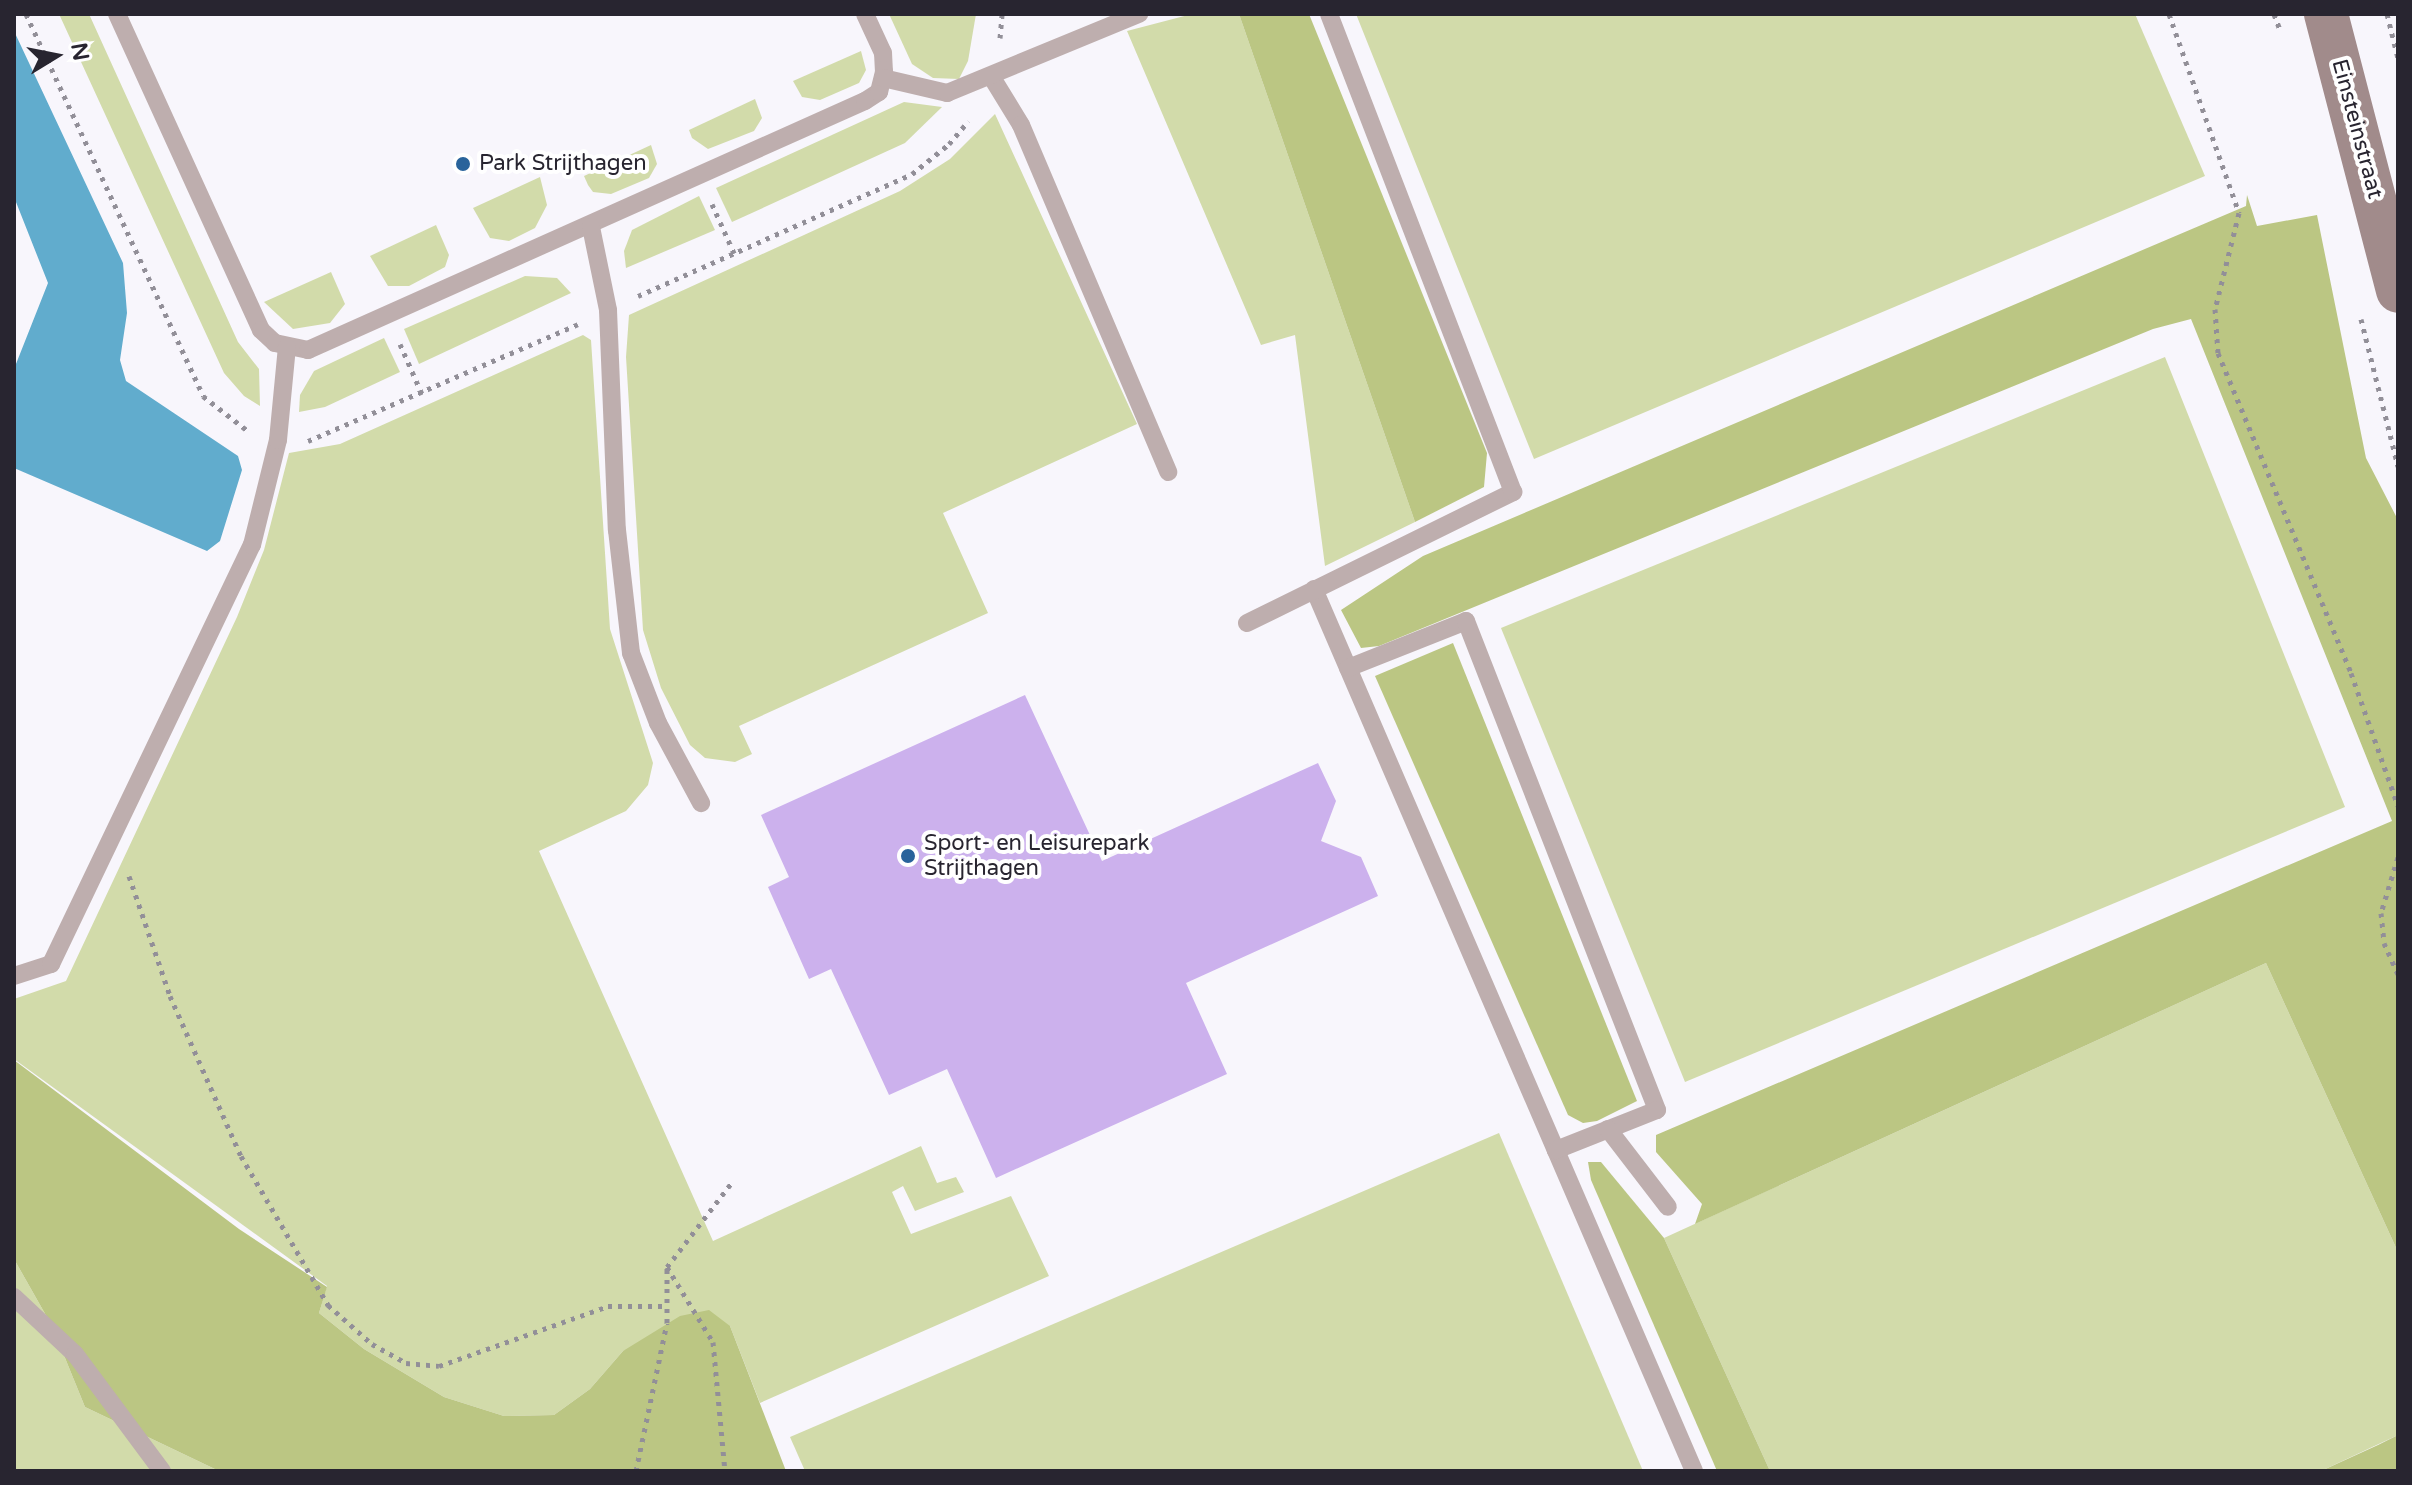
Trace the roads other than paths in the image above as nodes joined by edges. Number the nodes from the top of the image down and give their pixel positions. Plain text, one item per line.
1 (117, 14) edge
2 (865, 14) edge
3 (1329, 14) edge
4 (2326, 14) edge
5 (1127, 16) edge
6 (991, 76) junction
7 (883, 78) junction
8 (591, 227) junction
9 (2398, 291) edge
10 (287, 347) junction
11 (1168, 472) dead end
12 (1314, 589) junction
13 (1247, 623) dead end
14 (1348, 668) junction
15 (701, 803) dead end
16 (14, 976) edge
17 (1608, 1129) junction
18 (1556, 1150) junction
19 (1668, 1207) dead end
20 (14, 1297) edge
21 (162, 1471) edge
22 (1694, 1471) edge

1 - 10 lane
2 - 7 lane
3 - 12 lane
4 - 9 main road, Einsteinstraat
5 - 6 lane
6 - 7 lane
6 - 11 lane
7 - 8 lane
8 - 10 lane
8 - 15 lane
10 - 16 lane
12 - 13 lane
12 - 14 lane
14 - 17 lane
14 - 18 lane
17 - 18 lane
17 - 19 lane
18 - 22 lane
20 - 21 lane

